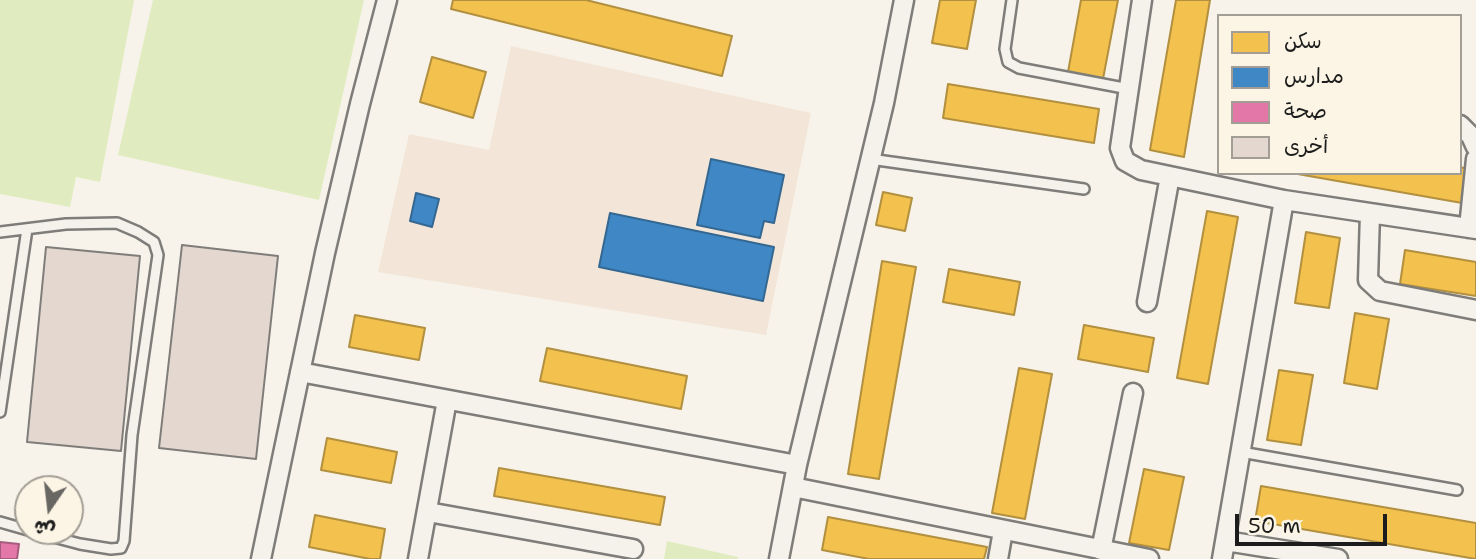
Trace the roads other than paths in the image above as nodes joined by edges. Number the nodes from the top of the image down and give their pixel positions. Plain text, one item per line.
1 (387, 0) edge
2 (904, 0) edge
3 (1012, 0) edge
4 (1142, 0) edge
5 (1129, 89) junction
6 (1462, 127) edge
7 (1476, 147) edge
8 (870, 159) junction
9 (1476, 159) edge
10 (1170, 176) junction
11 (1084, 189) dead end
12 (1284, 200) junction
13 (1370, 213) junction
14 (27, 229) junction
15 (1472, 229) edge
16 (0, 232) edge
17 (1147, 302) dead end
18 (1476, 310) edge
19 (300, 372) junction
20 (1133, 393) dead end
21 (447, 400) junction
22 (0, 412) edge
23 (1241, 452) junction
24 (797, 465) junction
25 (793, 487) junction
26 (1457, 489) dead end
27 (428, 512) junction
28 (1003, 531) junction
29 (84, 545) edge
30 (633, 549) dead end
31 (1101, 550) junction
32 (1224, 550) edge
33 (261, 559) edge
34 (418, 559) edge
35 (779, 559) edge
36 (998, 559) edge
37 (1149, 559) edge
38 (1338, 559) edge

1 - 19 street
2 - 8 street
3 - 5 lane
4 - 5 street
5 - 10 street
6 - 7 street
8 - 11 lane
8 - 24 street
9 - 15 street
10 - 12 street
10 - 17 street
12 - 13 street
12 - 23 street
13 - 15 street
13 - 18 street
14 - 16 lane
14 - 22 lane
14 - 29 lane
19 - 21 street
19 - 33 street
20 - 31 street
21 - 24 street
21 - 27 street
23 - 26 lane
23 - 32 street
24 - 25 street
25 - 28 street
25 - 35 street
27 - 30 street
27 - 34 street
28 - 31 street
28 - 36 street
31 - 37 street
32 - 38 street

